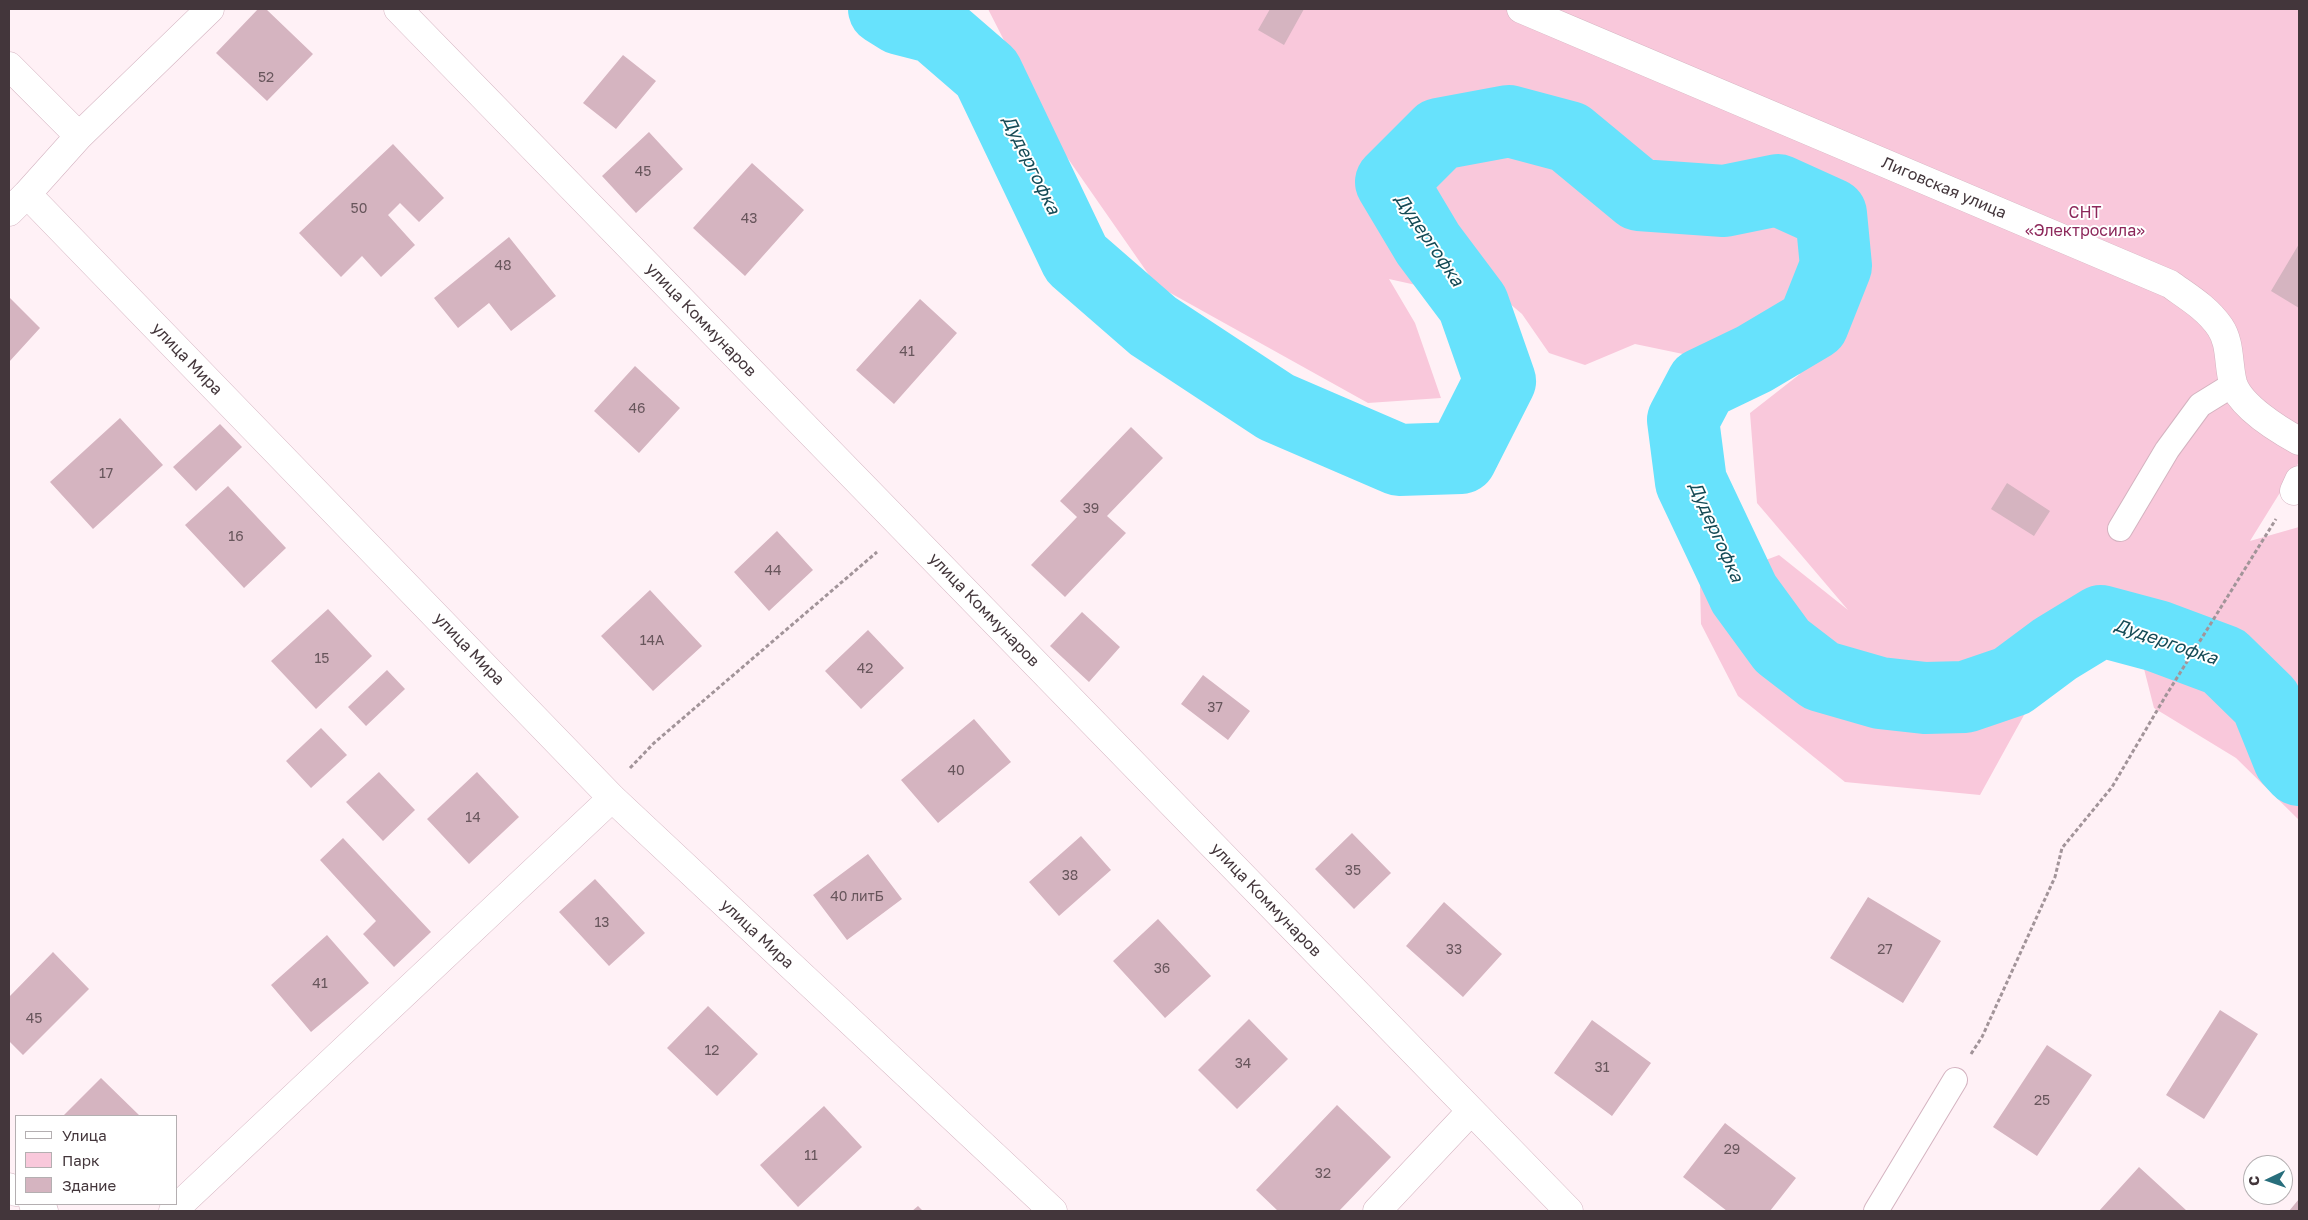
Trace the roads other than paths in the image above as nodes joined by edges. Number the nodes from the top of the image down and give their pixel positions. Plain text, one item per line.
1 (210, 9) edge
2 (398, 9) edge
3 (1521, 9) edge
4 (9, 66) edge
5 (79, 136) junction
6 (18, 203) edge
7 (2234, 384) junction
8 (2299, 440) edge
9 (2120, 528) dead end
10 (612, 798) junction
11 (1955, 1080) road end
12 (1471, 1111) junction
13 (174, 1211) edge
14 (1053, 1211) edge
15 (1377, 1211) edge
16 (1569, 1211) edge
17 (1876, 1211) edge

1 - 5 street, улица Мира
2 - 12 street, улица Коммунаров
3 - 7 street, Лиговская улица
4 - 5 street
5 - 6 street, улица Мира
6 - 10 street, улица Мира
7 - 8 street, Лиговская улица
7 - 9 lane
10 - 13 street
10 - 14 street, улица Мира
11 - 17 lane
12 - 15 street
12 - 16 street, улица Коммунаров

